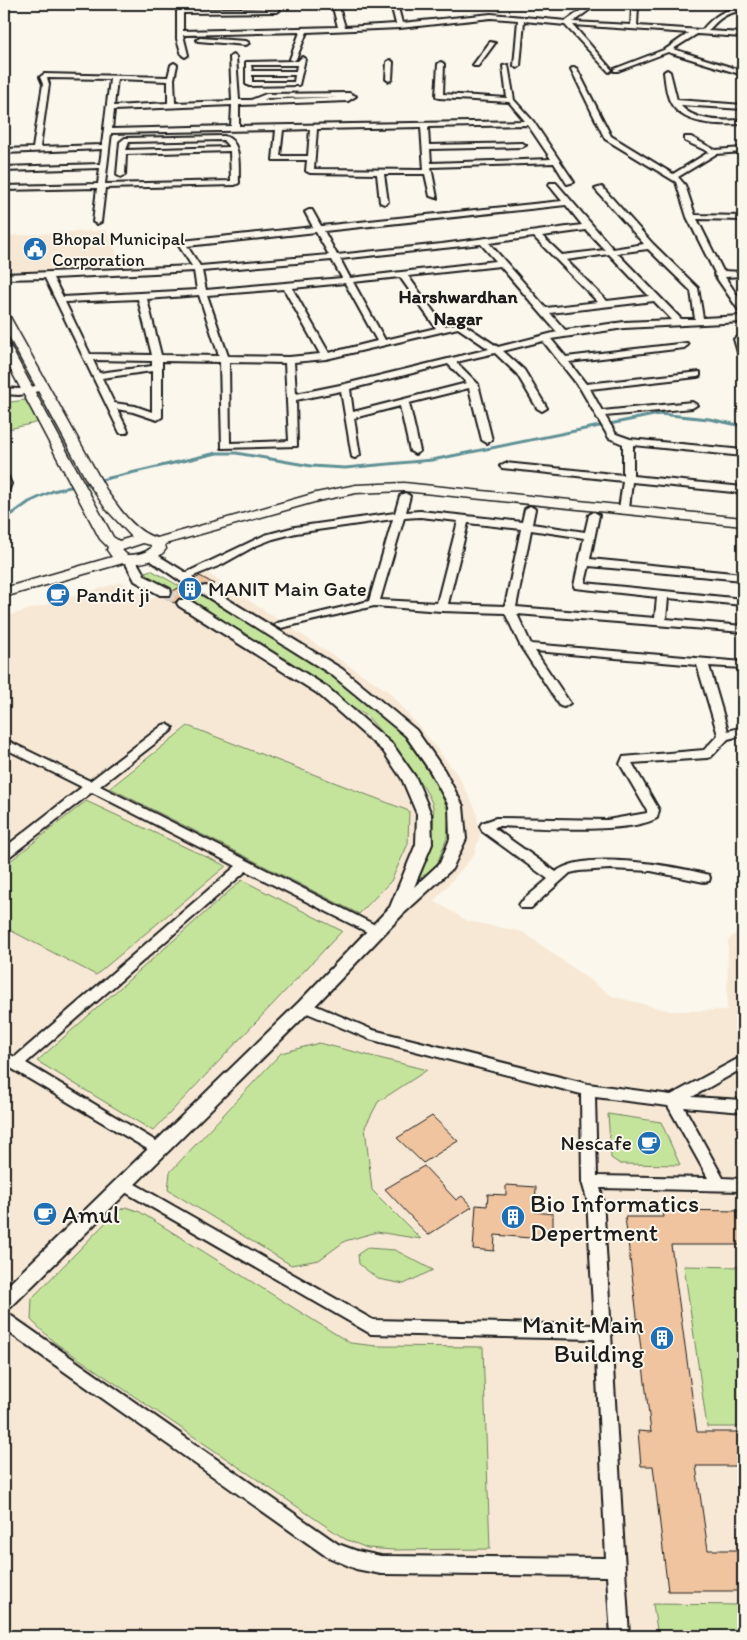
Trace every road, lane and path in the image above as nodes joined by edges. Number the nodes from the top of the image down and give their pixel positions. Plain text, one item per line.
1 (210, 4) edge
2 (336, 4) edge
3 (394, 4) edge
4 (594, 4) edge
5 (632, 4) edge
6 (180, 7) edge
7 (743, 9) edge
8 (278, 17) edge
9 (521, 19) junction
10 (567, 23) junction
11 (400, 26) junction
12 (634, 28) junction
13 (342, 29) junction
14 (304, 30) junction
15 (695, 32) junction
16 (704, 32) junction
17 (743, 35) edge
18 (180, 36) junction
19 (246, 43) dead end
20 (492, 43) dead end
21 (668, 50) junction
22 (185, 55) dead end
23 (233, 57) dead end
24 (293, 59) dead end
25 (390, 62) dead end
26 (441, 64) dead end
27 (174, 65) dead end
28 (476, 65) dead end
29 (506, 66) dead end
30 (517, 66) dead end
31 (574, 69) dead end
32 (299, 72) junction
33 (667, 72) dead end
34 (249, 73) junction
35 (743, 74) edge
36 (114, 77) junction
37 (171, 78) junction
38 (388, 79) dead end
39 (511, 100) junction
40 (252, 102) junction
41 (674, 102) junction
42 (236, 103) junction
43 (172, 106) junction
44 (743, 107) edge
45 (110, 108) junction
46 (743, 122) edge
47 (530, 123) junction
48 (424, 125) junction
49 (280, 127) junction
50 (314, 127) junction
51 (235, 128) junction
52 (107, 131) junction
53 (688, 139) dead end
54 (522, 145) dead end
55 (106, 147) junction
56 (426, 147) junction
57 (36, 149) junction
58 (234, 149) junction
59 (743, 150) edge
60 (4, 151) edge
61 (122, 152) junction
62 (714, 152) junction
63 (311, 158) junction
64 (555, 161) junction
65 (104, 166) junction
66 (427, 168) junction
67 (4, 169) edge
68 (380, 171) junction
69 (122, 175) dead end
70 (673, 177) junction
71 (570, 182) dead end
72 (553, 185) dead end
73 (101, 186) junction
74 (4, 188) edge
75 (599, 189) dead end
76 (434, 196) dead end
77 (384, 202) dead end
78 (568, 203) junction
79 (309, 212) dead end
80 (692, 217) junction
81 (743, 218) edge
82 (97, 222) dead end
83 (588, 227) junction
84 (319, 230) junction
85 (536, 234) junction
86 (483, 241) junction
87 (650, 246) junction
88 (610, 251) junction
89 (335, 258) junction
90 (561, 258) junction
91 (503, 263) junction
92 (197, 268) junction
93 (718, 274) junction
94 (743, 274) edge
95 (403, 275) junction
96 (48, 276) junction
97 (4, 278) edge
98 (348, 280) junction
99 (287, 287) junction
100 (202, 292) junction
101 (142, 297) junction
102 (655, 298) junction
103 (60, 300) junction
104 (604, 303) junction
105 (544, 310) junction
106 (743, 310) edge
107 (4, 317) edge
108 (743, 319) edge
109 (699, 320) junction
110 (678, 321) junction
111 (442, 330) junction
112 (563, 333) junction
113 (546, 338) junction
114 (743, 338) edge
115 (383, 344) junction
116 (684, 345) dead end
117 (4, 346) edge
118 (497, 350) junction
119 (326, 356) junction
120 (743, 356) edge
121 (87, 357) junction
122 (157, 358) junction
123 (224, 358) junction
124 (289, 360) junction
125 (448, 360) junction
126 (564, 360) junction
127 (158, 368) junction
128 (697, 374) dead end
129 (96, 376) junction
130 (473, 384) junction
131 (345, 387) junction
132 (584, 387) junction
133 (41, 388) junction
134 (4, 391) edge
135 (23, 391) junction
136 (291, 398) junction
137 (4, 399) edge
138 (404, 402) junction
139 (110, 405) junction
140 (692, 405) dead end
141 (542, 408) dead end
142 (600, 415) junction
143 (350, 416) junction
144 (123, 431) dead end
145 (486, 440) dead end
146 (628, 442) junction
147 (415, 451) dead end
148 (743, 453) edge
149 (355, 455) dead end
150 (505, 466) dead end
151 (628, 478) junction
152 (4, 479) edge
153 (4, 488) edge
154 (743, 490) edge
155 (405, 496) junction
156 (530, 509) junction
157 (624, 509) junction
158 (401, 514) junction
159 (594, 515) junction
160 (464, 519) junction
161 (743, 522) edge
162 (526, 526) junction
163 (743, 530) edge
164 (590, 536) junction
165 (152, 546) junction
166 (121, 554) junction
167 (583, 562) junction
168 (743, 577) edge
169 (185, 578) joint
170 (4, 582) edge
171 (206, 590) tunnel mouth
172 (165, 592) tunnel mouth
173 (4, 593) edge
174 (662, 594) junction
175 (743, 602) edge
176 (374, 603) junction
177 (184, 604) tunnel mouth
178 (441, 608) junction
179 (510, 611) junction
180 (660, 621) junction
181 (281, 625) dead end
182 (743, 629) edge
183 (527, 647) junction
184 (702, 661) junction
185 (743, 665) edge
186 (564, 704) dead end
187 (167, 728) dead end
188 (743, 731) edge
189 (724, 736) junction
190 (4, 743) edge
191 (91, 787) junction
192 (4, 854) edge
193 (245, 865) junction
194 (555, 878) junction
195 (704, 878) dead end
196 (526, 905) dead end
197 (396, 911) junction
198 (376, 931) junction
199 (305, 1006) junction
200 (10, 1060) edge
201 (743, 1061) edge
202 (588, 1090) junction
203 (673, 1101) junction
204 (743, 1106) edge
205 (158, 1150) junction
206 (590, 1182) junction
207 (718, 1183) junction
208 (124, 1184) junction
209 (743, 1185) edge
210 (4, 1301) edge
211 (4, 1320) edge
212 (602, 1332) junction
213 (616, 1567) junction
214 (620, 1636) edge

1 - 6 street
2 - 13 street
3 - 11 street
4 - 10 street
5 - 12 street
6 - 8 street
6 - 18 street
7 - 16 street
8 - 14 street
8 - 18 street
9 - 10 street
9 - 11 street
9 - 30 street
10 - 12 street
10 - 21 street
11 - 13 street
12 - 15 street
13 - 14 street
14 - 24 street
15 - 16 street
15 - 21 street
16 - 17 street
18 - 19 street
18 - 22 street
20 - 28 street
21 - 35 street
23 - 42 street
25 - 38 street
26 - 39 street
27 - 37 street
29 - 39 street
31 - 70 street
32 - 34 street
32 - 34 street
32 - 34 street
33 - 41 street
36 - 37 street
36 - 45 street
36 - 57 street
37 - 43 street
39 - 47 street
40 - 40 street
40 - 42 street
41 - 44 street
41 - 46 street
42 - 43 street
42 - 51 street
43 - 45 street
45 - 52 street
47 - 48 street
47 - 64 street
48 - 50 street
48 - 56 street
49 - 50 street
49 - 51 street
49 - 63 street
50 - 63 street
51 - 52 street
52 - 55 street
53 - 62 street
54 - 56 street
55 - 57 street
55 - 65 street
56 - 66 street
57 - 60 street
58 - 61 street
58 - 61 street
58 - 73 street
59 - 62 street
61 - 69 street
62 - 70 street
63 - 68 street
64 - 66 street
64 - 71 street
65 - 67 street
65 - 73 street
66 - 68 street
66 - 76 street
68 - 77 street
70 - 80 street
72 - 78 street
73 - 74 street
73 - 82 street
75 - 87 street
78 - 83 street
78 - 84 street
79 - 84 street
80 - 81 street
80 - 93 street
83 - 85 street
83 - 88 street
84 - 89 street
84 - 92 street
85 - 86 street
85 - 90 street
86 - 89 street
86 - 91 street
87 - 88 street
87 - 109 street
88 - 90 street
88 - 102 street
89 - 92 street
89 - 98 street
90 - 104 street
91 - 95 street
91 - 105 street
92 - 96 street
92 - 100 street
93 - 94 street
93 - 106 street
95 - 98 street
95 - 111 street
96 - 97 street
96 - 103 street
98 - 99 street
98 - 115 street
99 - 100 street
99 - 119 street
100 - 101 street
100 - 123 street
101 - 103 street
101 - 122 street
102 - 104 street
102 - 110 street
103 - 121 street
104 - 105 street
105 - 112 street
107 - 133 main road
108 - 109 street
109 - 110 street
110 - 112 street
111 - 115 street
111 - 118 street
112 - 113 street
113 - 118 street
113 - 126 street
114 - 120 street
115 - 119 street
116 - 126 street
117 - 135 main road
118 - 125 street
118 - 141 street
119 - 124 street
121 - 122 street
121 - 129 street
122 - 123 street
122 - 127 street
123 - 124 street
123 - 136 street
124 - 136 street
125 - 130 street
125 - 131 street
126 - 132 street
127 - 129 street
127 - 139 street
128 - 132 street
129 - 139 street
130 - 138 street
130 - 145 street
131 - 136 street
131 - 143 street
132 - 142 street
133 - 135 street
133 - 165 main road
134 - 135 street
135 - 137 street
135 - 166 main road
138 - 143 street
138 - 147 street
139 - 144 street
140 - 142 street
142 - 146 street
143 - 149 street
146 - 148 street
146 - 151 street
150 - 151 street
151 - 154 street
151 - 157 street
152 - 153 street
155 - 156 main road
155 - 158 street
155 - 165 main road
156 - 159 main road
156 - 162 street
157 - 161 main road
157 - 165 main road
158 - 160 street
158 - 169 street
158 - 176 street
159 - 163 main road
159 - 164 street
160 - 162 street
160 - 178 street
162 - 164 street
162 - 179 street
164 - 167 street
165 - 166 main road
165 - 166 main road
165 - 169 street
166 - 170 main road
166 - 172 street
166 - 173 main road
167 - 168 street
167 - 174 street
171 - 197 street
174 - 175 street
174 - 180 street
176 - 178 street
176 - 181 street
177 - 197 street
178 - 179 street
179 - 180 street
179 - 183 street
180 - 182 street
183 - 184 street
183 - 186 street
184 - 185 street
184 - 189 street
187 - 191 street
188 - 189 street
189 - 194 street
190 - 191 street
191 - 192 street
191 - 193 street
193 - 198 street
193 - 200 street
194 - 195 street
194 - 196 street
197 - 198 street
198 - 199 street
199 - 202 street
199 - 205 street
200 - 205 street
201 - 203 street
202 - 203 street
202 - 206 street
203 - 204 street
203 - 207 street
205 - 208 street
206 - 207 street
206 - 212 street
207 - 209 street
208 - 210 street
208 - 212 street
211 - 213 street
212 - 213 street
213 - 214 street

